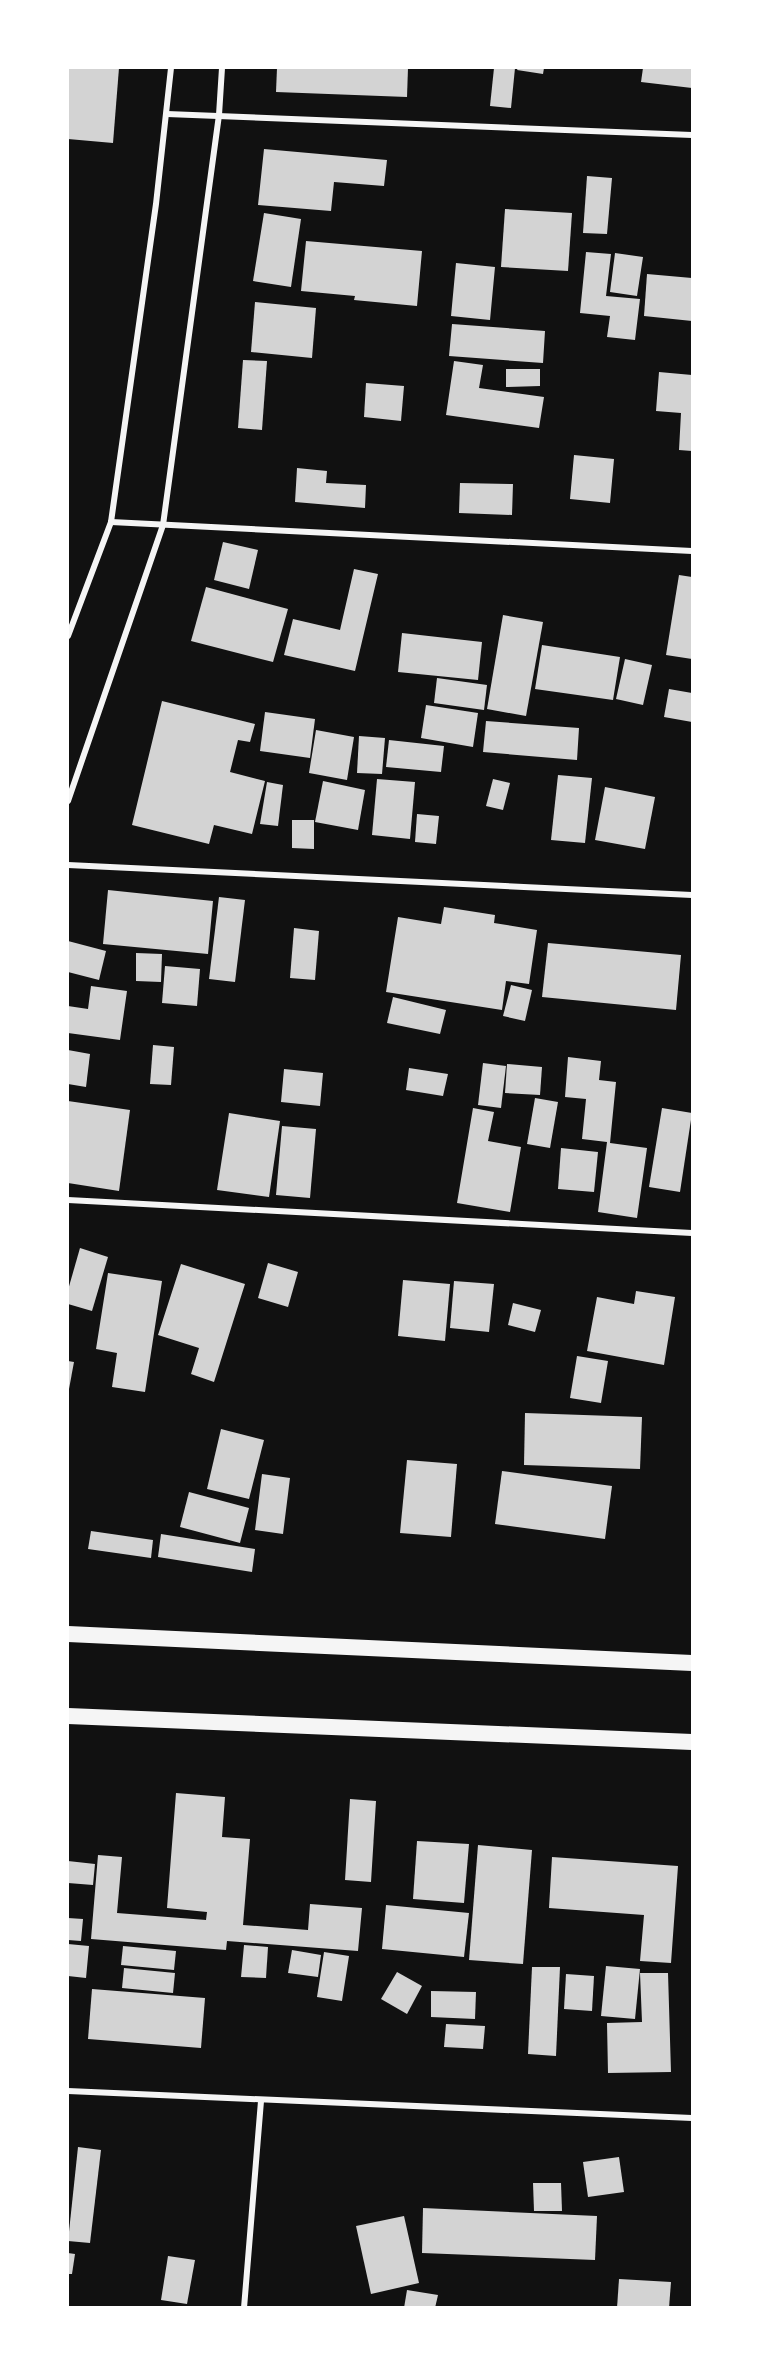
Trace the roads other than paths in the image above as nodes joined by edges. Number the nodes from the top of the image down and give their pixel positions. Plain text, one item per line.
1 (171, 68) edge
2 (222, 68) edge
3 (167, 114) junction
4 (219, 115) junction
5 (693, 135) edge
6 (111, 522) junction
7 (163, 525) junction
8 (693, 551) edge
9 (68, 636) edge
10 (68, 801) edge
11 (68, 865) edge
12 (693, 896) edge
13 (68, 1200) edge
14 (693, 1233) edge
15 (68, 1634) edge
16 (693, 1663) edge
17 (68, 1716) edge
18 (693, 1742) edge
19 (68, 2091) edge
20 (261, 2101) junction
21 (693, 2118) edge
22 (244, 2307) edge

1 - 3 street
2 - 4 street
3 - 4 street
3 - 6 street
4 - 5 street
4 - 7 street
6 - 7 street
6 - 9 street
7 - 8 street
7 - 10 street
11 - 12 street
13 - 14 street
15 - 16 highway
17 - 18 highway
19 - 20 street
20 - 21 street
20 - 22 street

